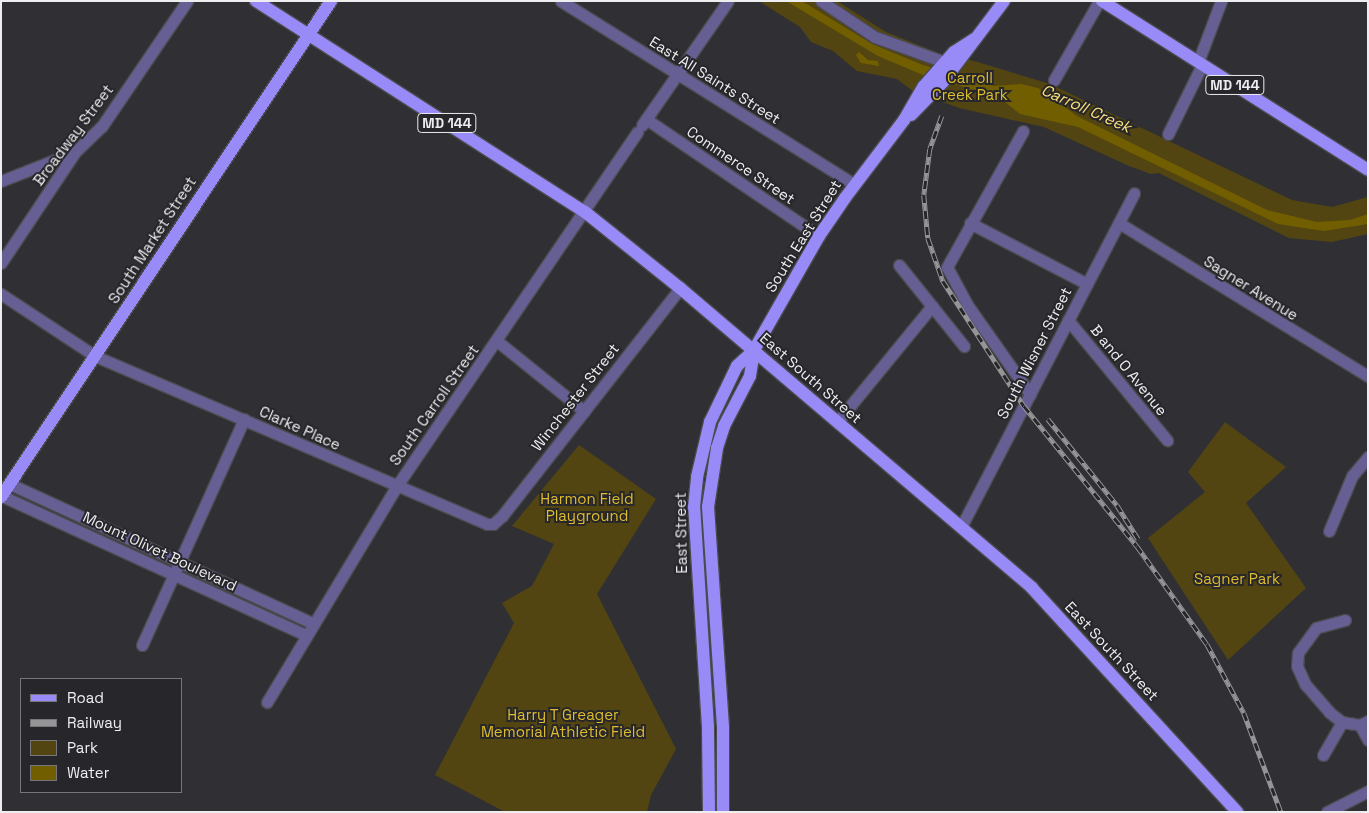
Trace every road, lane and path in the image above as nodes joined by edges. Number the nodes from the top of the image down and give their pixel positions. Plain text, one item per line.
1 (187, 1) edge
2 (256, 1) edge
3 (331, 1) edge
4 (561, 1) edge
5 (728, 1) edge
6 (821, 1) edge
7 (1004, 1) edge
8 (1100, 1) edge
9 (1221, 1) edge
10 (308, 35) junction
11 (1200, 63) junction
12 (941, 72) junction
13 (678, 73) junction
14 (1054, 80) dead end
15 (646, 119) junction
16 (1024, 132) dead end
17 (1168, 134) dead end
18 (75, 152) junction
19 (1368, 170) edge
20 (1, 181) edge
21 (854, 184) junction
22 (1134, 194) dead end
23 (585, 212) junction
24 (970, 223) junction
25 (1119, 223) junction
26 (819, 236) junction
27 (1, 263) edge
28 (899, 265) dead end
29 (1087, 284) junction
30 (680, 288) junction
31 (1, 294) edge
32 (932, 306) junction
33 (1068, 320) junction
34 (497, 341) junction
35 (964, 346) dead end
36 (754, 350) junction
37 (95, 356) junction
38 (1368, 376) edge
39 (1030, 394) junction
40 (584, 411) junction
41 (244, 419) junction
42 (837, 422) junction
43 (1167, 440) dead end
44 (1368, 457) edge
45 (10, 484) junction
46 (396, 487) junction
47 (2, 496) edge
48 (493, 524) joint
49 (961, 526) junction
50 (1329, 531) dead end
51 (178, 562) junction
52 (173, 573) junction
53 (1346, 620) dead end
54 (312, 623) junction
55 (306, 634) junction
56 (142, 645) dead end
57 (266, 702) dead end
58 (1342, 722) junction
59 (1364, 723) edge
60 (1368, 740) edge
61 (1323, 755) dead end
62 (1368, 791) edge
63 (709, 812) edge
64 (723, 812) edge
65 (1238, 812) edge
66 (1327, 812) edge

1 - 18 street, Broadway Street
2 - 10 main road, MD 144
3 - 10 main road, South Market Street
4 - 13 street, East All Saints Street
5 - 13 street, South Carroll Street
6 - 12 street
7 - 12 main road, South East Street
8 - 11 main road, MD 144
8 - 14 street
9 - 11 street
10 - 23 main road, East South Street / MD 144
10 - 37 main road, South Market Street
11 - 17 street
11 - 19 main road, MD 144
12 - 21 main road, South East Street
13 - 15 street, South Carroll Street
13 - 21 street, East All Saints Street
15 - 23 street, South Carroll Street
15 - 26 street, Commerce Street
16 - 24 street
18 - 20 street
18 - 27 street, Broadway Street
21 - 26 main road, South East Street
22 - 25 street, South Wisner Street
23 - 30 main road, East South Street / MD 144
23 - 34 street, South Carroll Street
24 - 29 street
24 - 39 street
25 - 29 street, South Wisner Street
25 - 38 street, Sagner Avenue
26 - 36 main road, South East Street
28 - 32 street
29 - 33 street, South Wisner Street
30 - 36 main road, East South Street / MD 144
30 - 40 street, Winchester Street
31 - 37 street, Clarke Place
32 - 35 street
32 - 42 street
33 - 39 street, South Wisner Street
33 - 43 street, B and O Avenue
34 - 40 street
34 - 46 street, South Carroll Street
36 - 42 main road, East South Street / MD 144
36 - 63 main road, East Street
36 - 64 main road, East Street
37 - 41 street, Clarke Place
37 - 45 main road, South Market Street
39 - 49 street, South Wisner Street
40 - 48 street, Winchester Street
41 - 46 street, Clarke Place
41 - 51 street
42 - 49 main road, East South Street / MD 144
44 - 50 street
45 - 47 main road, South Market Street
45 - 51 street, Mount Olivet Boulevard
46 - 48 street, Clarke Place
46 - 54 street, South Carroll Street
47 - 52 street, Mount Olivet Boulevard
49 - 65 main road, East South Street / MD 144
51 - 52 street
51 - 54 street, Mount Olivet Boulevard
52 - 55 street, Mount Olivet Boulevard
52 - 56 street
53 - 58 street
54 - 55 street, South Carroll Street
55 - 57 street, South Carroll Street
58 - 59 street
58 - 61 street
59 - 60 street
62 - 66 street

